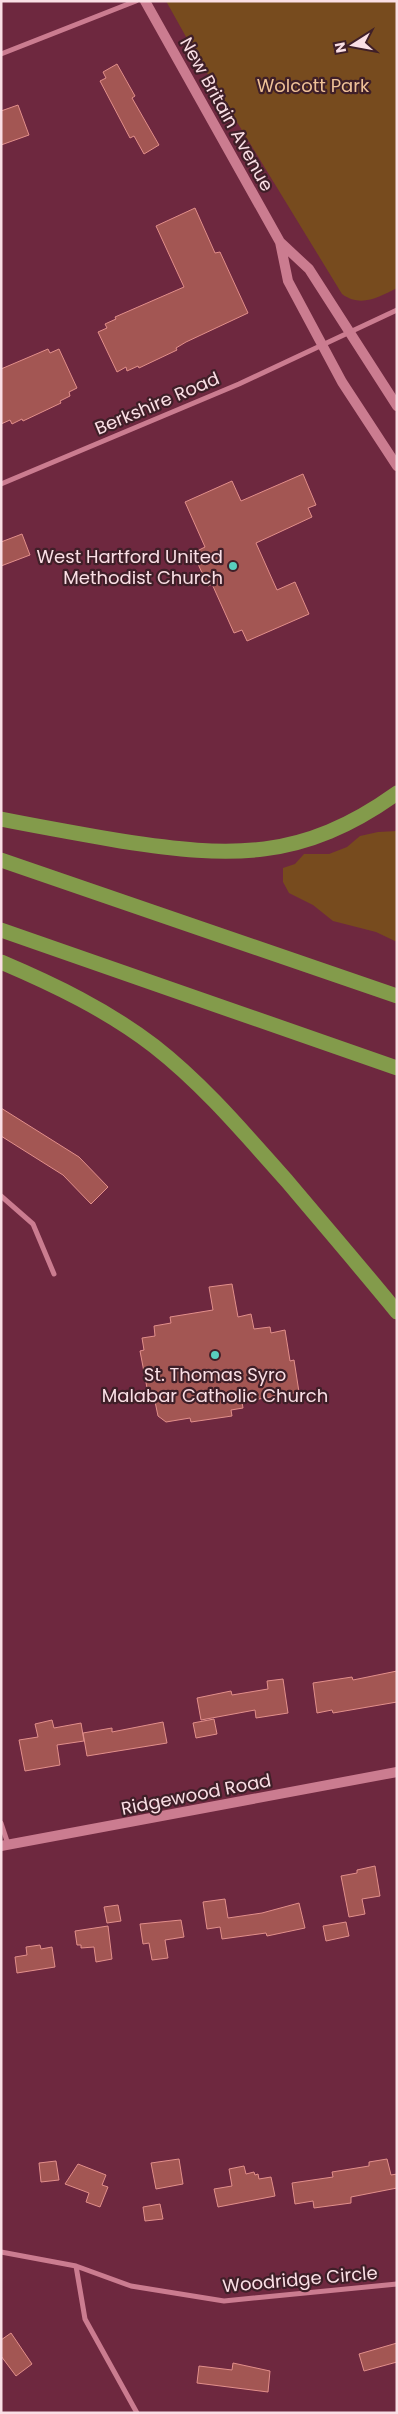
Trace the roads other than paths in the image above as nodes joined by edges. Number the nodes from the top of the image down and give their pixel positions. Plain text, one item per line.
1 (136, 1) edge
2 (145, 1) edge
3 (1, 54) edge
4 (280, 242) junction
5 (397, 310) edge
6 (350, 333) junction
7 (322, 346) junction
8 (397, 406) edge
9 (397, 466) edge
10 (1, 484) edge
11 (397, 793) edge
12 (1, 819) edge
13 (1, 860) edge
14 (1, 930) edge
15 (1, 962) edge
16 (397, 996) edge
17 (397, 1068) edge
18 (1, 1196) edge
19 (54, 1274) dead end
20 (397, 1312) edge
21 (397, 1772) edge
22 (1, 1823) edge
23 (5, 1846) edge
24 (1, 2252) edge
25 (76, 2266) junction
26 (397, 2284) edge
27 (137, 2413) edge

1 - 3 street
2 - 4 main road, New Britain Avenue
4 - 6 main road, New Britain Avenue
4 - 7 main road, New Britain Avenue
5 - 6 street, Berkshire Road
6 - 7 street, Berkshire Road
6 - 8 main road, New Britain Avenue
7 - 9 main road, New Britain Avenue
7 - 10 street, Berkshire Road
11 - 12 highway
13 - 16 highway
14 - 17 highway
15 - 20 highway
18 - 19 street
21 - 23 main road, Ridgewood Road
22 - 23 street
24 - 25 street, Woodridge Circle
25 - 26 street, Woodridge Circle
25 - 27 street

